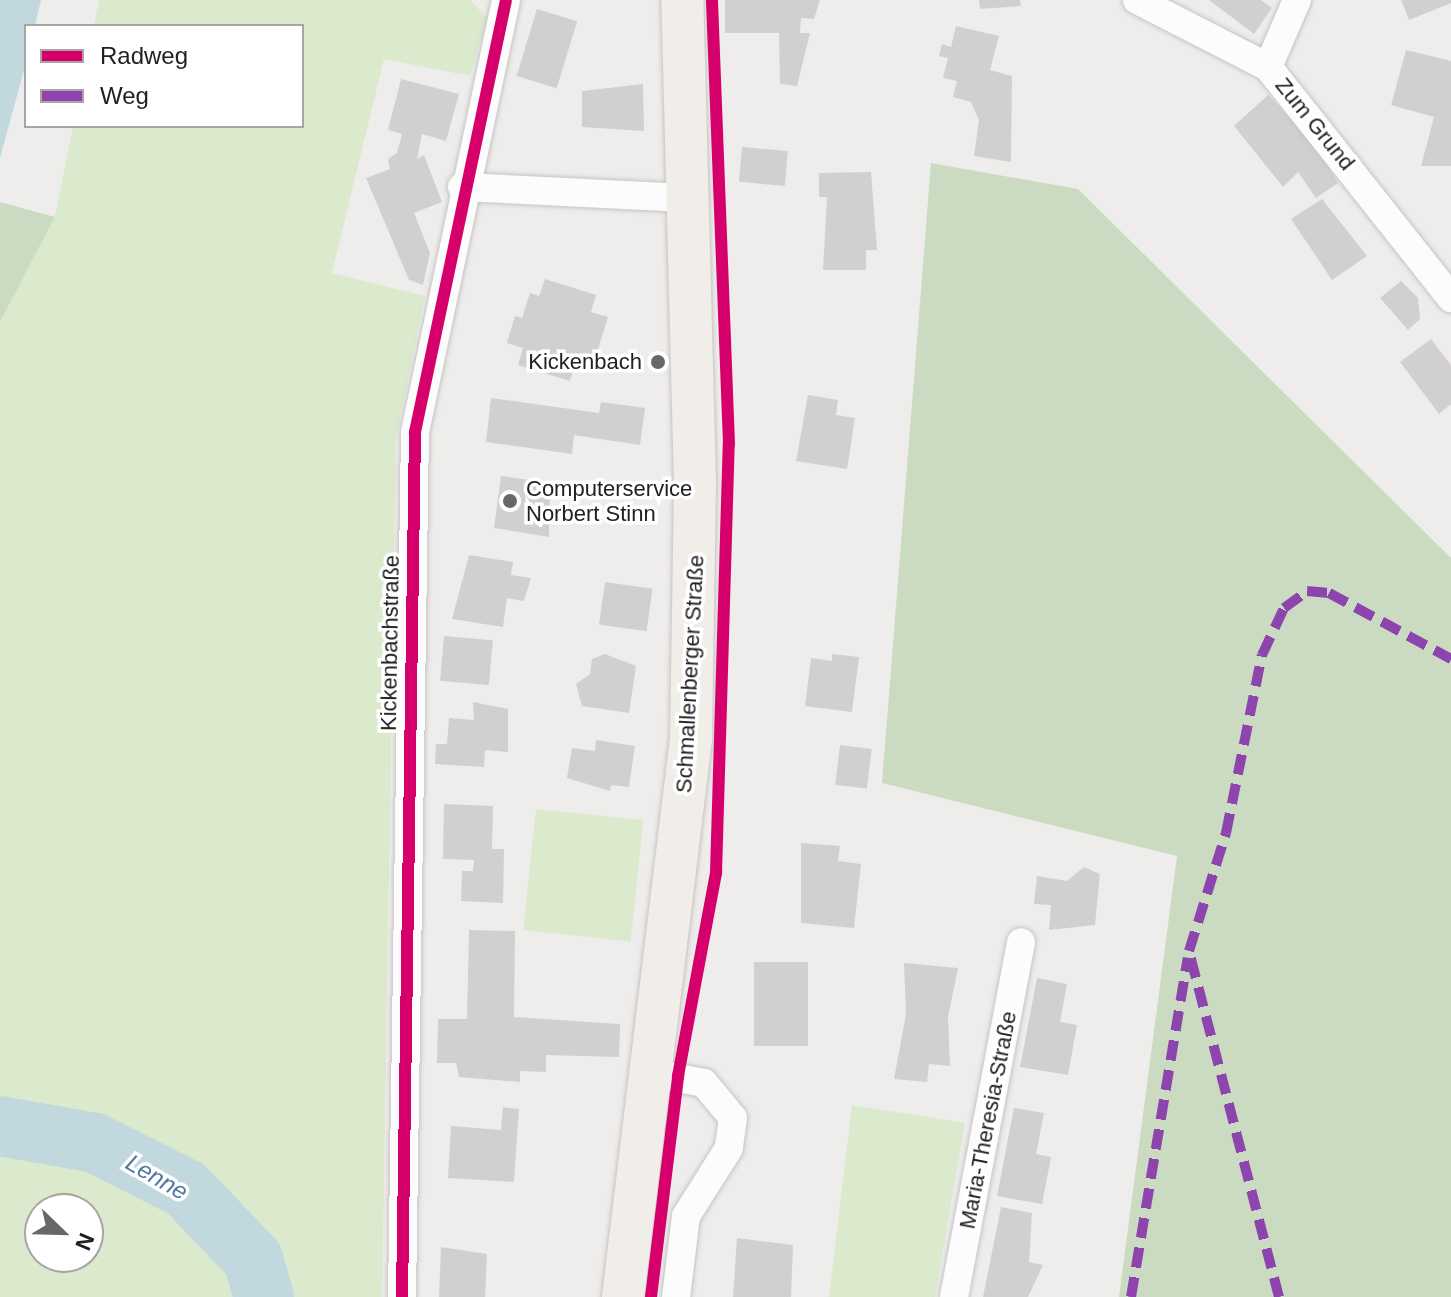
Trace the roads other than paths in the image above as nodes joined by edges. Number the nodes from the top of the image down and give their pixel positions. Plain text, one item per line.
1 (506, 0) edge
2 (682, 0) edge
3 (1137, 0) edge
4 (1297, 0) edge
5 (1268, 67) junction
6 (462, 187) junction
7 (683, 198) junction
8 (1451, 298) edge
9 (1021, 942) dead end
10 (652, 1073) junction
11 (402, 1297) edge
12 (623, 1297) edge
13 (676, 1297) edge
14 (954, 1297) edge

1 - 6 street, Kickenbachstraße
2 - 7 main road, Schmallenberger Straße
3 - 5 street, Zum Grund
4 - 5 street
5 - 8 street, Zum Grund
6 - 7 street
6 - 11 street, Kickenbachstraße
7 - 10 main road, Schmallenberger Straße
9 - 14 street, Maria-Theresia-Straße
10 - 12 main road, Schmallenberger Straße
10 - 13 street

